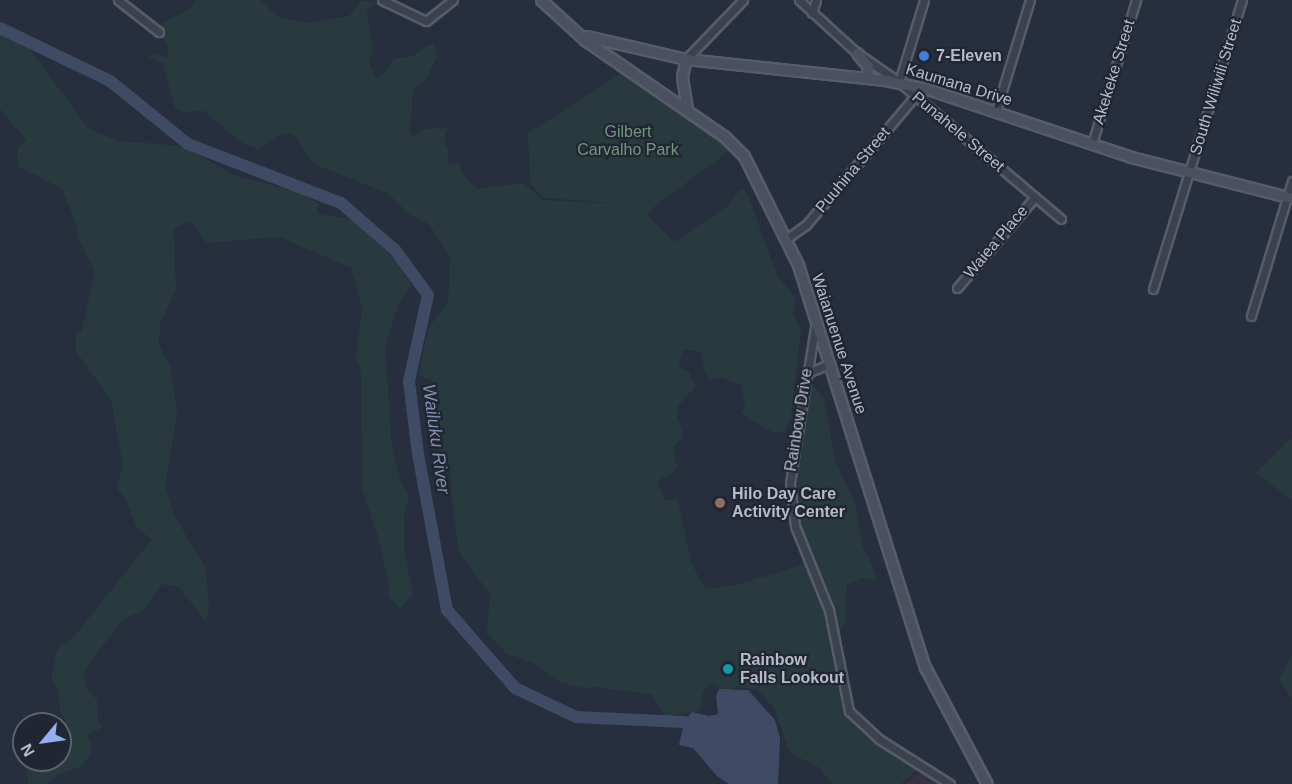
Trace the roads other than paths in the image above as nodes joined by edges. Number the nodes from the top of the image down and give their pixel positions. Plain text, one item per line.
1 (118, 0) edge
2 (382, 0) edge
3 (453, 0) edge
4 (541, 0) edge
5 (743, 0) edge
6 (799, 0) edge
7 (816, 0) edge
8 (924, 0) edge
9 (1030, 0) edge
10 (1136, 0) edge
11 (1242, 0) edge
12 (812, 13) junction
13 (159, 32) dead end
14 (575, 32) junction
15 (857, 53) junction
16 (686, 59) junction
17 (866, 78) junction
18 (899, 82) junction
19 (915, 96) junction
20 (687, 109) junction
21 (996, 111) junction
22 (1092, 144) junction
23 (1189, 173) junction
24 (1292, 181) edge
25 (1035, 197) junction
26 (1289, 198) edge
27 (1061, 219) dead end
28 (786, 239) junction
29 (957, 288) dead end
30 (1153, 289) dead end
31 (1251, 316) dead end
32 (816, 318) junction
33 (830, 364) junction
34 (807, 373) junction
35 (950, 784) edge
36 (987, 784) edge

1 - 13 street
2 - 3 street
4 - 14 street, Waianuenue Avenue
5 - 16 street
6 - 12 street, Punahele Street
7 - 12 street
8 - 18 street
9 - 21 street
10 - 22 street, Akekeke Street
11 - 23 street, South Wiliwili Street
12 - 15 street, Punahele Street
14 - 16 street, Kaumana Drive
14 - 20 street, Waianuenue Avenue
15 - 17 street
15 - 18 street, Punahele Street
16 - 17 street, Kaumana Drive
16 - 20 street
17 - 18 street, Kaumana Drive
18 - 19 street, Punahele Street
18 - 21 street, Kaumana Drive
19 - 25 street, Punahele Street
19 - 28 street, Puuhina Street
20 - 28 street, Waianuenue Avenue
21 - 22 street, Kaumana Drive
22 - 23 street, Kaumana Drive
23 - 26 street, Kaumana Drive
23 - 30 street, South Wiliwili Street
24 - 26 street
25 - 27 street, Punahele Street
25 - 29 street, Waiea Place
26 - 31 street
28 - 32 street, Waianuenue Avenue
32 - 33 street, Waianuenue Avenue
32 - 34 street, Rainbow Drive
33 - 34 street
33 - 36 street, Waianuenue Avenue
34 - 35 street, Rainbow Drive

